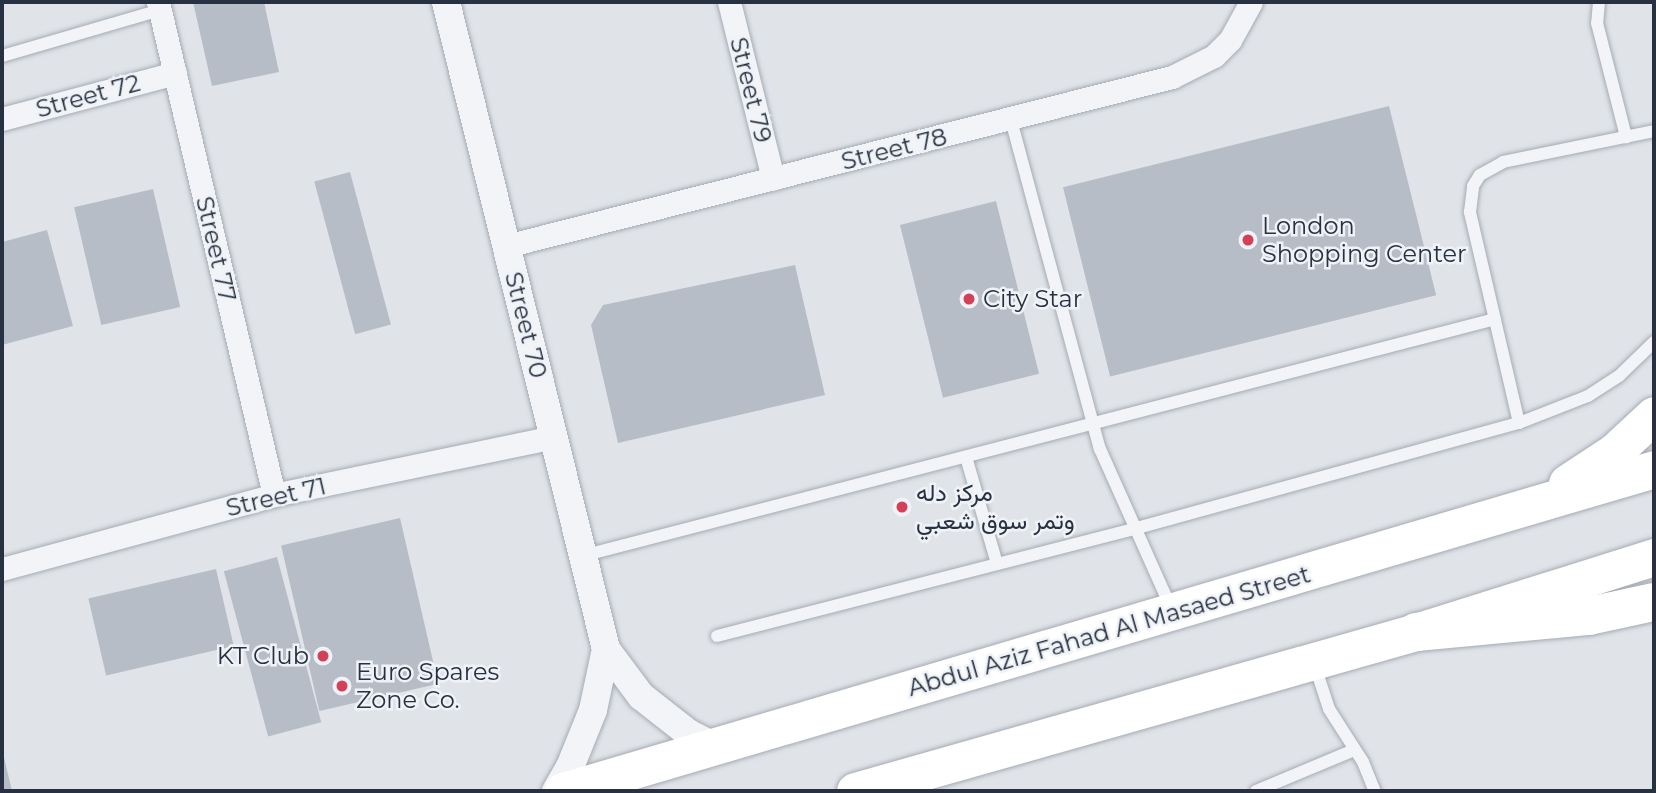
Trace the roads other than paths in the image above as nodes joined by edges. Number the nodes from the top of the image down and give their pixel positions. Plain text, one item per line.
1 (446, 2) edge
2 (729, 2) edge
3 (1251, 2) edge
4 (1599, 2) edge
5 (159, 6) edge
6 (2, 57) edge
7 (175, 74) junction
8 (2, 119) edge
9 (1011, 120) junction
10 (1654, 131) edge
11 (1626, 137) junction
12 (773, 179) junction
13 (506, 246) junction
14 (1495, 319) junction
15 (1654, 342) edge
16 (1654, 415) edge
17 (1519, 423) junction
18 (1093, 424) junction
19 (553, 437) junction
20 (966, 457) junction
21 (1654, 469) edge
22 (274, 495) junction
23 (1532, 506) junction
24 (1137, 528) junction
25 (582, 556) junction
26 (1654, 557) edge
27 (997, 564) junction
28 (2, 569) edge
29 (1654, 602) edge
30 (1173, 612) junction
31 (1416, 632) junction
32 (717, 636) dead end
33 (606, 649) junction
34 (1313, 662) junction
35 (714, 746) junction
36 (1354, 750) junction
37 (556, 791) edge
38 (563, 791) edge
39 (855, 791) edge
40 (1256, 791) edge
41 (1375, 791) edge

1 - 13 street, Street 70
2 - 12 street, Street 79
3 - 9 street, Street 78
4 - 11 lane
5 - 6 lane
5 - 7 street, Street 77
7 - 8 street, Street 72
7 - 22 street, Street 77
9 - 12 street, Street 78
9 - 18 lane
10 - 11 lane
11 - 14 lane
12 - 13 street, Street 78
13 - 19 street, Street 70
14 - 17 lane
14 - 18 lane
15 - 17 lane
16 - 23 main road
17 - 24 lane
18 - 20 lane
18 - 24 lane
19 - 22 street, Street 71
19 - 25 street, Street 70
20 - 25 lane
20 - 27 lane
21 - 23 main road, Abdul Aziz Fahad Al Masaed Street
22 - 28 street, Street 71
23 - 30 main road, Abdul Aziz Fahad Al Masaed Street
24 - 27 lane
24 - 30 lane
25 - 33 street, Street 70
26 - 31 main road
27 - 32 lane
29 - 31 highway
30 - 35 main road, Abdul Aziz Fahad Al Masaed Street
31 - 34 main road
33 - 35 street, Street 70
33 - 37 street, Street 70
34 - 36 lane
34 - 39 main road
35 - 38 main road, Abdul Aziz Fahad Al Masaed Street
36 - 40 lane
36 - 41 lane

